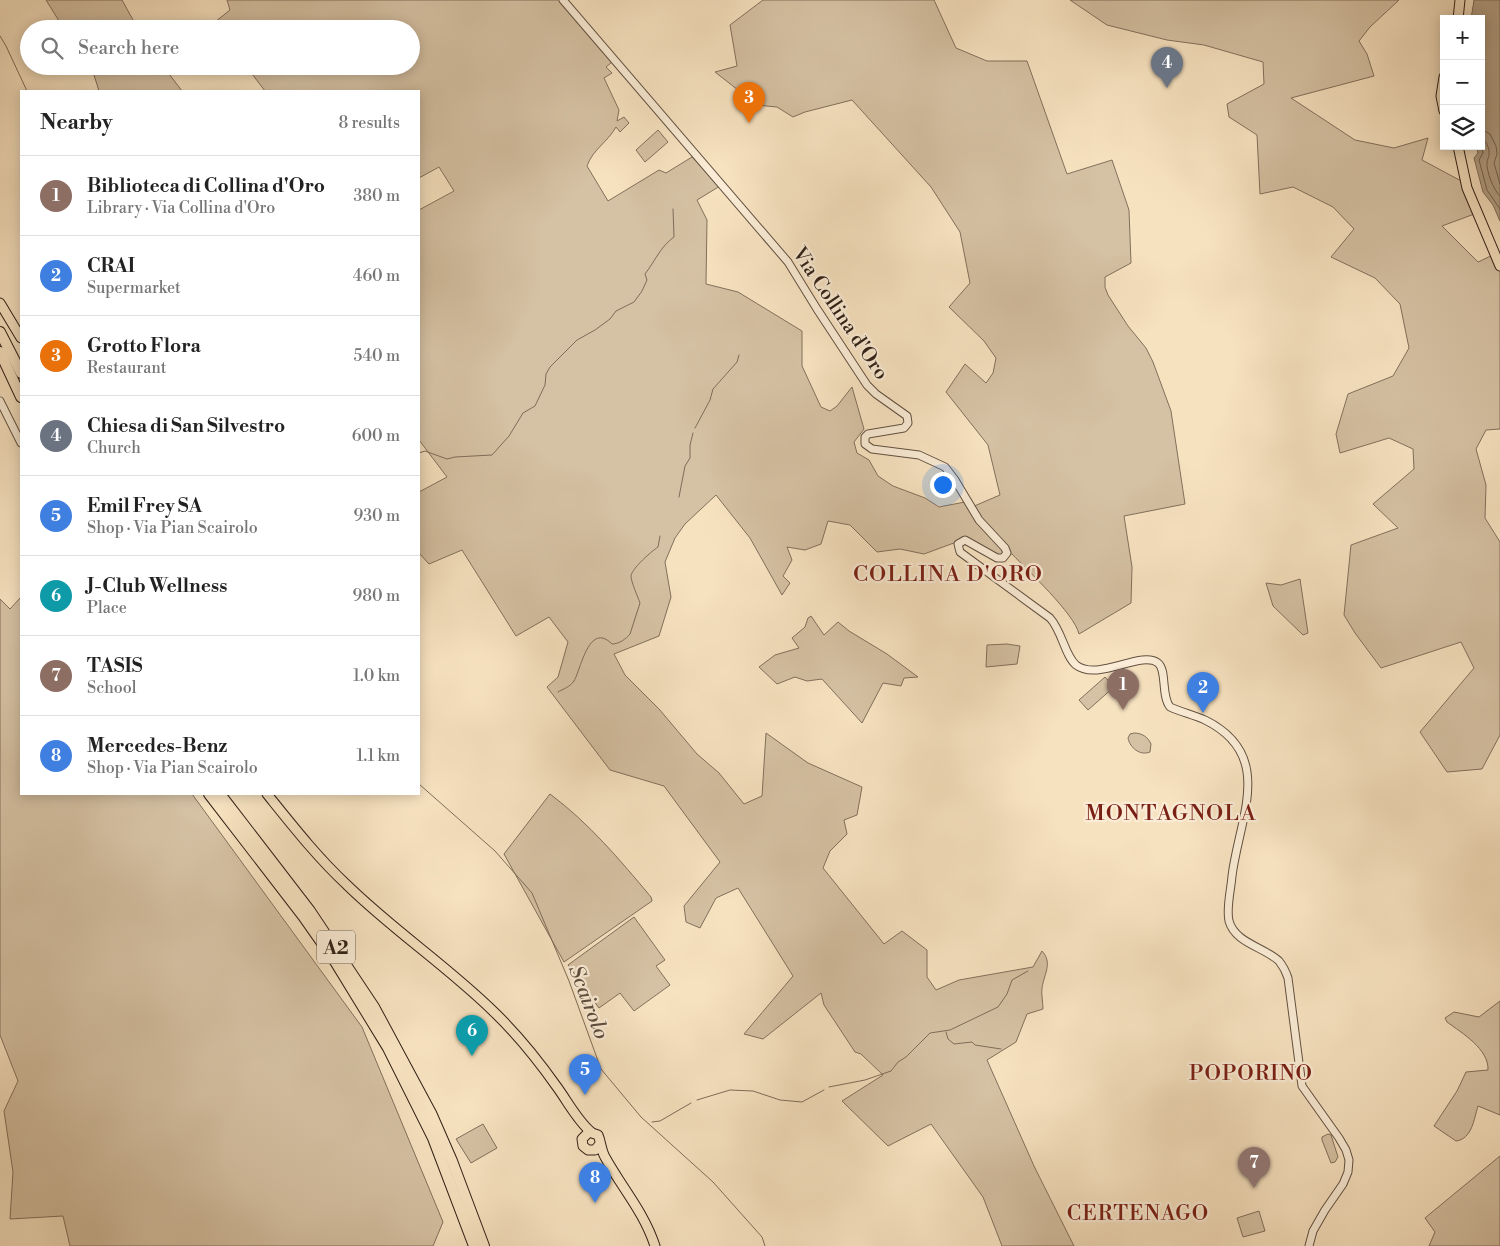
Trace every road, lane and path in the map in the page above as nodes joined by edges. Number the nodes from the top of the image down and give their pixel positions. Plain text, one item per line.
1 (563, 0) edge
2 (1460, 0) edge
3 (1458, 15) edge
4 (1459, 150) edge
5 (1500, 266) edge
6 (0, 303) edge
7 (0, 332) edge
8 (20, 336) edge
9 (0, 352) edge
10 (20, 371) edge
11 (20, 395) edge
12 (0, 401) edge
13 (20, 441) edge
14 (210, 795) edge
15 (221, 795) edge
16 (268, 795) edge
17 (428, 1117) junction
18 (587, 1134) junction
19 (600, 1144) junction
20 (592, 1150) junction
21 (606, 1159) junction
22 (467, 1246) edge
23 (474, 1246) edge
24 (484, 1246) edge
25 (492, 1246) edge
26 (655, 1246) edge
27 (1309, 1246) edge

1 - 27 street, Via Collina d'Oro
2 - 3 main road
4 - 5 main road
6 - 8 main road
7 - 10 highway
9 - 11 highway
12 - 13 street
14 - 17 highway, A2
15 - 17 highway, A2
16 - 18 main road
17 - 22 highway
17 - 23 highway, A2
17 - 24 highway, A2
17 - 25 highway
18 - 19 main road
18 - 20 main road
19 - 20 main road
19 - 21 main road
20 - 21 main road
21 - 26 main road

